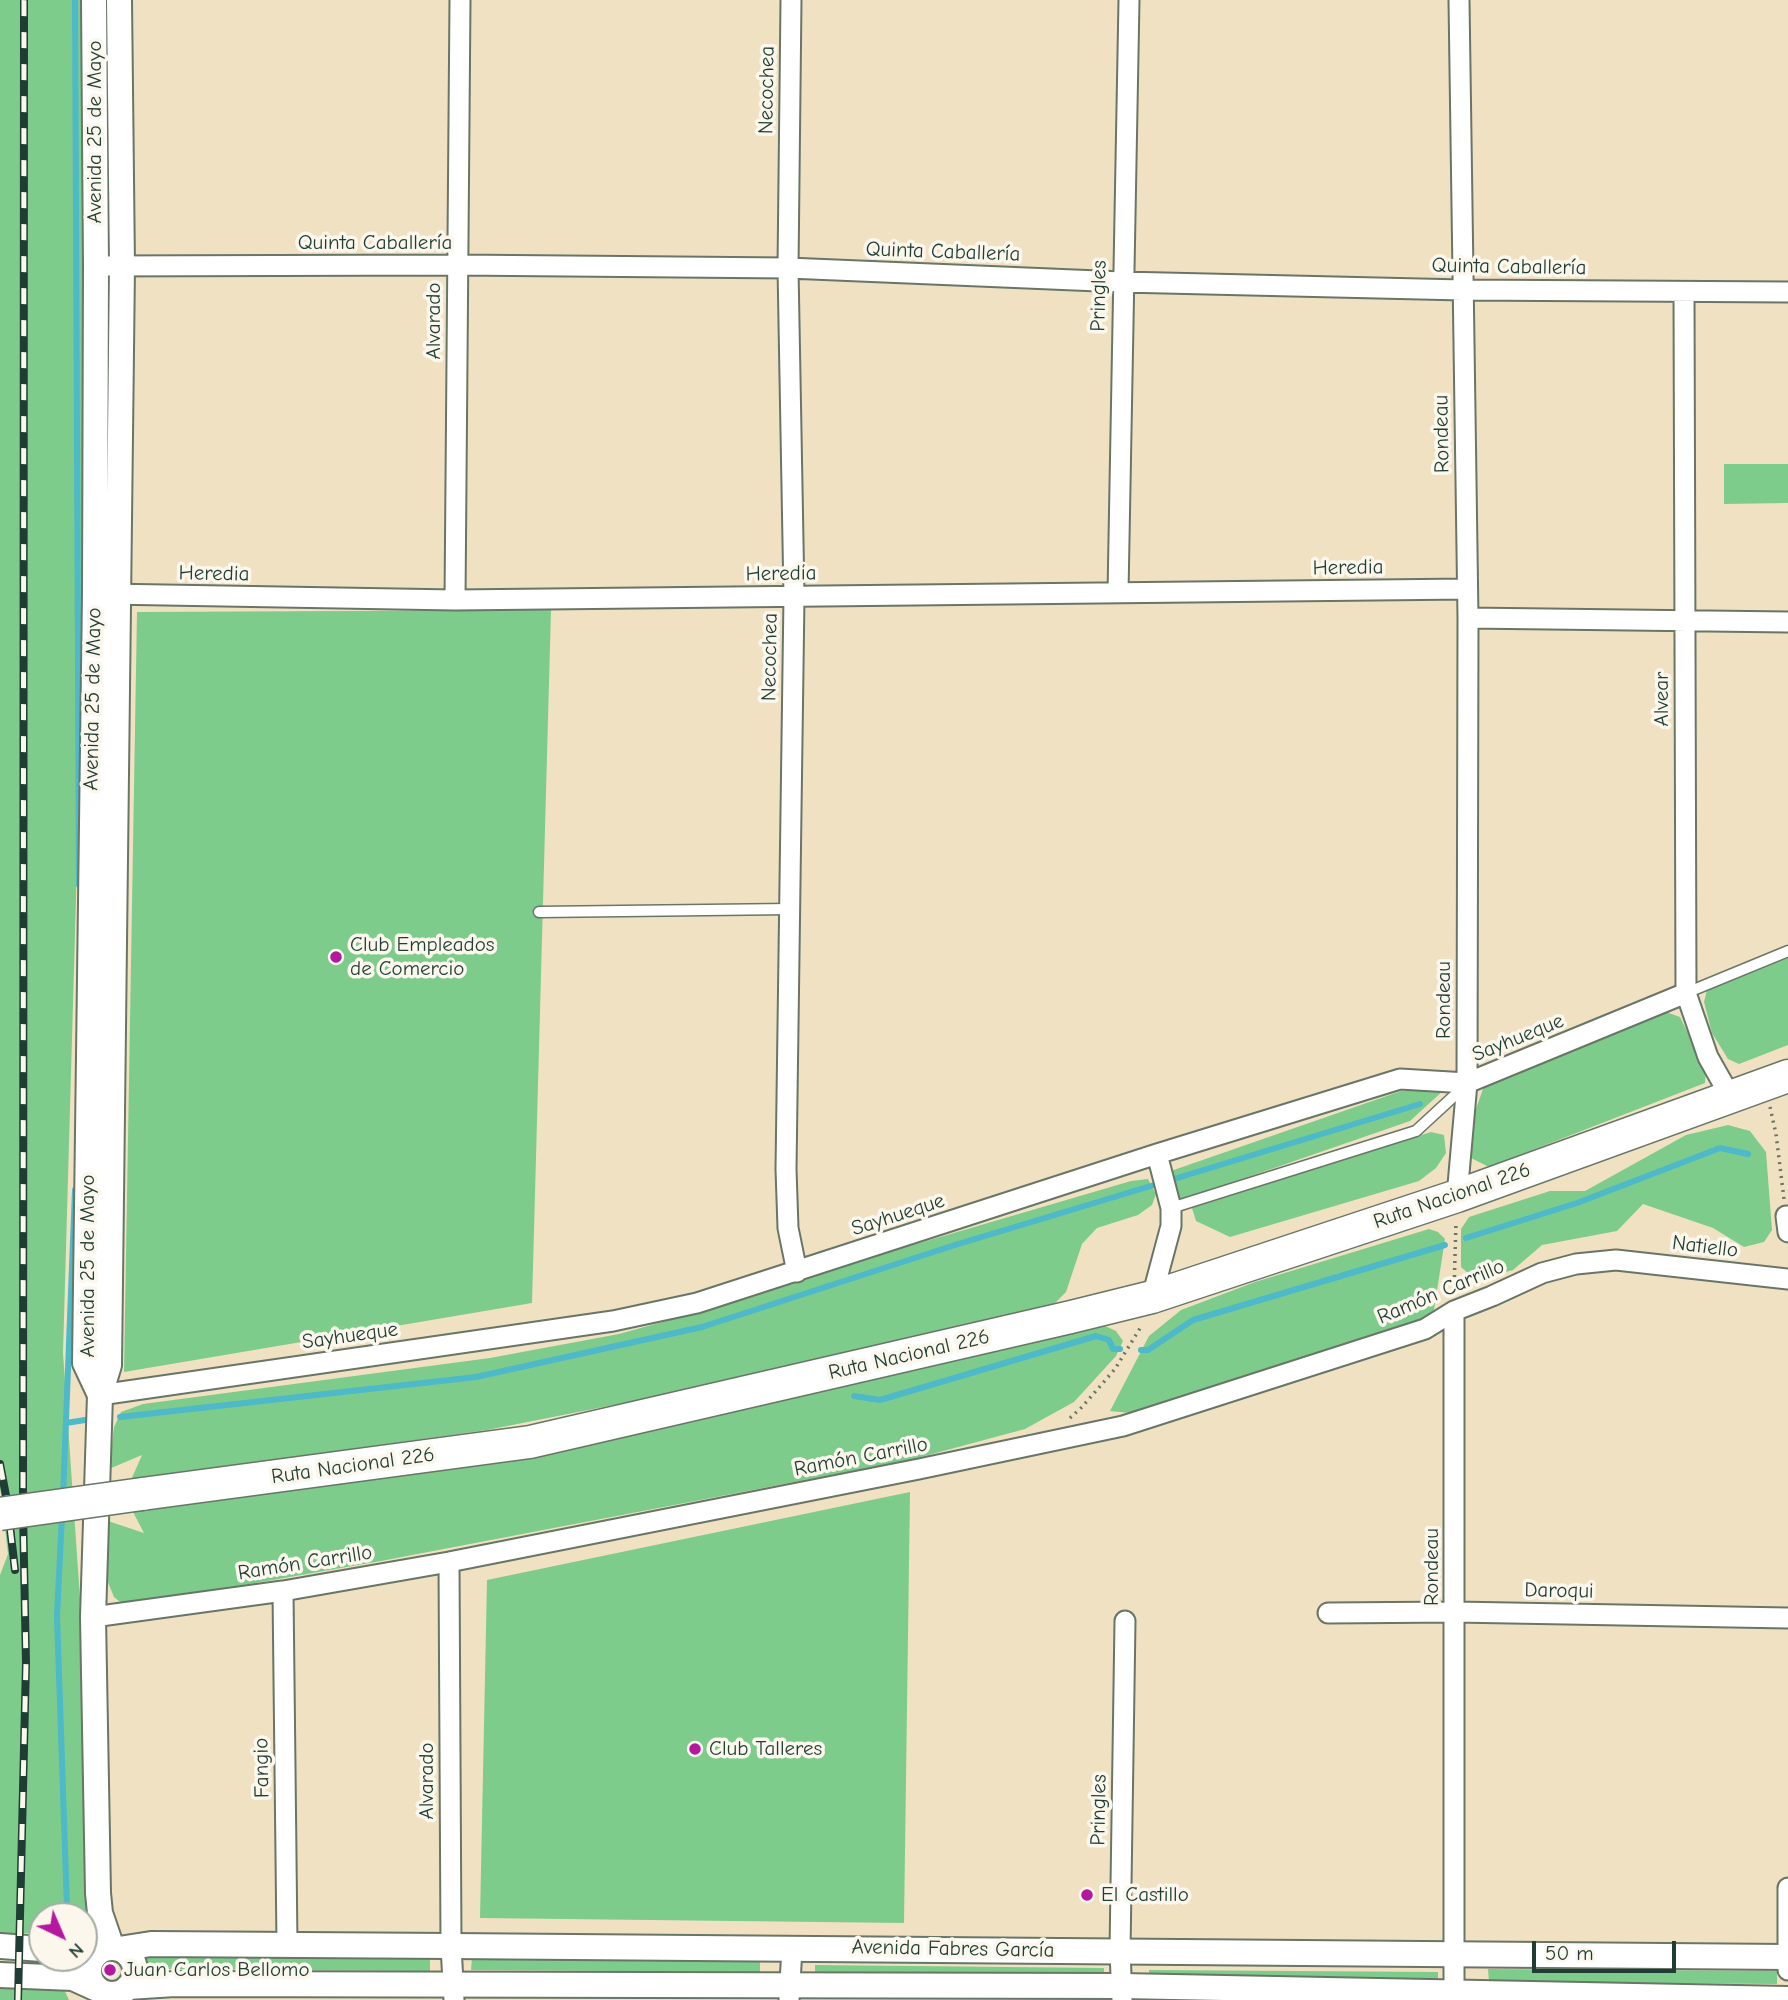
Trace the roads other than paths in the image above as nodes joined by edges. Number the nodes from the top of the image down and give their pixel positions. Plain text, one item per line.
1 (94, 0) edge
2 (119, 0) edge
3 (460, 0) edge
4 (791, 0) edge
5 (1129, 0) edge
6 (1460, 0) edge
7 (457, 265) junction
8 (96, 266) junction
9 (122, 266) junction
10 (788, 268) junction
11 (1122, 282) junction
12 (1463, 290) junction
13 (1684, 292) junction
14 (1788, 292) edge
15 (1467, 589) junction
16 (1118, 593) junction
17 (106, 594) junction
18 (794, 596) junction
19 (455, 600) junction
20 (1468, 618) junction
21 (1685, 620) junction
22 (1788, 622) edge
23 (790, 909) junction
24 (539, 912) dead end
25 (1788, 951) edge
26 (1686, 993) junction
27 (1774, 1081) edge
28 (1467, 1083) junction
29 (1731, 1096) junction
30 (1157, 1154) junction
31 (1457, 1196) junction
32 (1171, 1208) junction
33 (1616, 1260) joint
34 (797, 1272) junction
35 (1788, 1279) edge
36 (1152, 1297) junction
37 (1454, 1311) junction
38 (100, 1395) junction
39 (0, 1508) edge
40 (0, 1514) edge
41 (0, 1535) edge
42 (449, 1562) junction
43 (283, 1591) junction
44 (1455, 1612) junction
45 (1328, 1613) dead end
46 (93, 1617) junction
47 (1788, 1618) edge
48 (1125, 1621) dead end
49 (1788, 1888) edge
50 (287, 1945) junction
51 (0, 1946) edge
52 (451, 1946) junction
53 (28, 1948) edge
54 (792, 1948) junction
55 (104, 1950) edge
56 (1120, 1951) junction
57 (1454, 1954) junction
58 (1788, 1961) edge
59 (0, 1975) edge
60 (454, 1992) edge
61 (789, 1992) edge
62 (96, 1993) edge
63 (127, 1993) edge
64 (1122, 1993) edge
65 (1454, 1996) edge
66 (1788, 1999) edge

1 - 8 street, Avenida 25 de Mayo
2 - 9 street, Avenida 25 de Mayo
3 - 7 street, Alvarado
4 - 10 street, Necochea
5 - 11 street, Pringles
6 - 12 street, Rondeau
7 - 9 street, Quinta Caballería
7 - 10 street, Quinta Caballería
7 - 19 street, Alvarado
8 - 9 street, Quinta Caballería
8 - 17 street, Avenida 25 de Mayo
9 - 17 street, Avenida 25 de Mayo
10 - 11 street, Quinta Caballería
10 - 18 street, Necochea
11 - 12 street, Quinta Caballería
11 - 16 street, Pringles
12 - 13 street, Quinta Caballería
12 - 15 street, Rondeau
13 - 14 street, Quinta Caballería
13 - 21 street, Alvear
15 - 16 street, Heredia
15 - 20 street, Rondeau
16 - 18 street, Heredia
17 - 19 street, Heredia
17 - 38 street, Avenida 25 de Mayo
18 - 19 street, Heredia
18 - 23 street, Necochea
20 - 21 street
20 - 28 street, Rondeau
21 - 22 street
21 - 26 street, Alvear
23 - 24 lane
23 - 34 street, Necochea
25 - 26 lane
26 - 28 street, Sayhueque
26 - 29 street, Alvear
27 - 29 highway, Ruta Nacional 226
28 - 30 street, Sayhueque
28 - 31 street, Rondeau
28 - 32 lane
29 - 31 highway, Ruta Nacional 226
30 - 32 street
30 - 34 street, Sayhueque
31 - 36 highway, Ruta Nacional 226
32 - 36 street
33 - 35 street, Natiello
33 - 37 street, Ramón Carrillo
34 - 38 street, Sayhueque
36 - 40 highway, Ruta Nacional 226, bridge
37 - 42 street, Ramón Carrillo
37 - 44 street, Rondeau
38 - 46 street, Avenida 25 de Mayo
39 - 41 street
42 - 43 street, Ramón Carrillo
42 - 52 street, Alvarado
43 - 46 street, Ramón Carrillo
43 - 50 street, Fangio
44 - 45 street, Daroqui
44 - 47 street, Daroqui
44 - 57 street, Rondeau
46 - 55 street, Avenida 25 de Mayo
48 - 56 street, Pringles
49 - 58 street
50 - 52 street, Avenida Fabres García
50 - 55 street, Avenida Fabres García
51 - 53 street
52 - 54 street, Avenida Fabres García
52 - 60 street, Alvarado
54 - 56 street, Avenida Fabres García
54 - 61 street
55 - 62 street
55 - 63 street
56 - 57 street, Avenida Fabres García
56 - 64 street, Pringles
57 - 58 street, Avenida Fabres García
57 - 65 street, Rondeau
59 - 62 street
60 - 61 street, Avenida Fabres García
60 - 63 street, Avenida Fabres García
61 - 64 street, Avenida Fabres García
62 - 63 street
64 - 65 street, Avenida Fabres García
65 - 66 street, Avenida Fabres García

